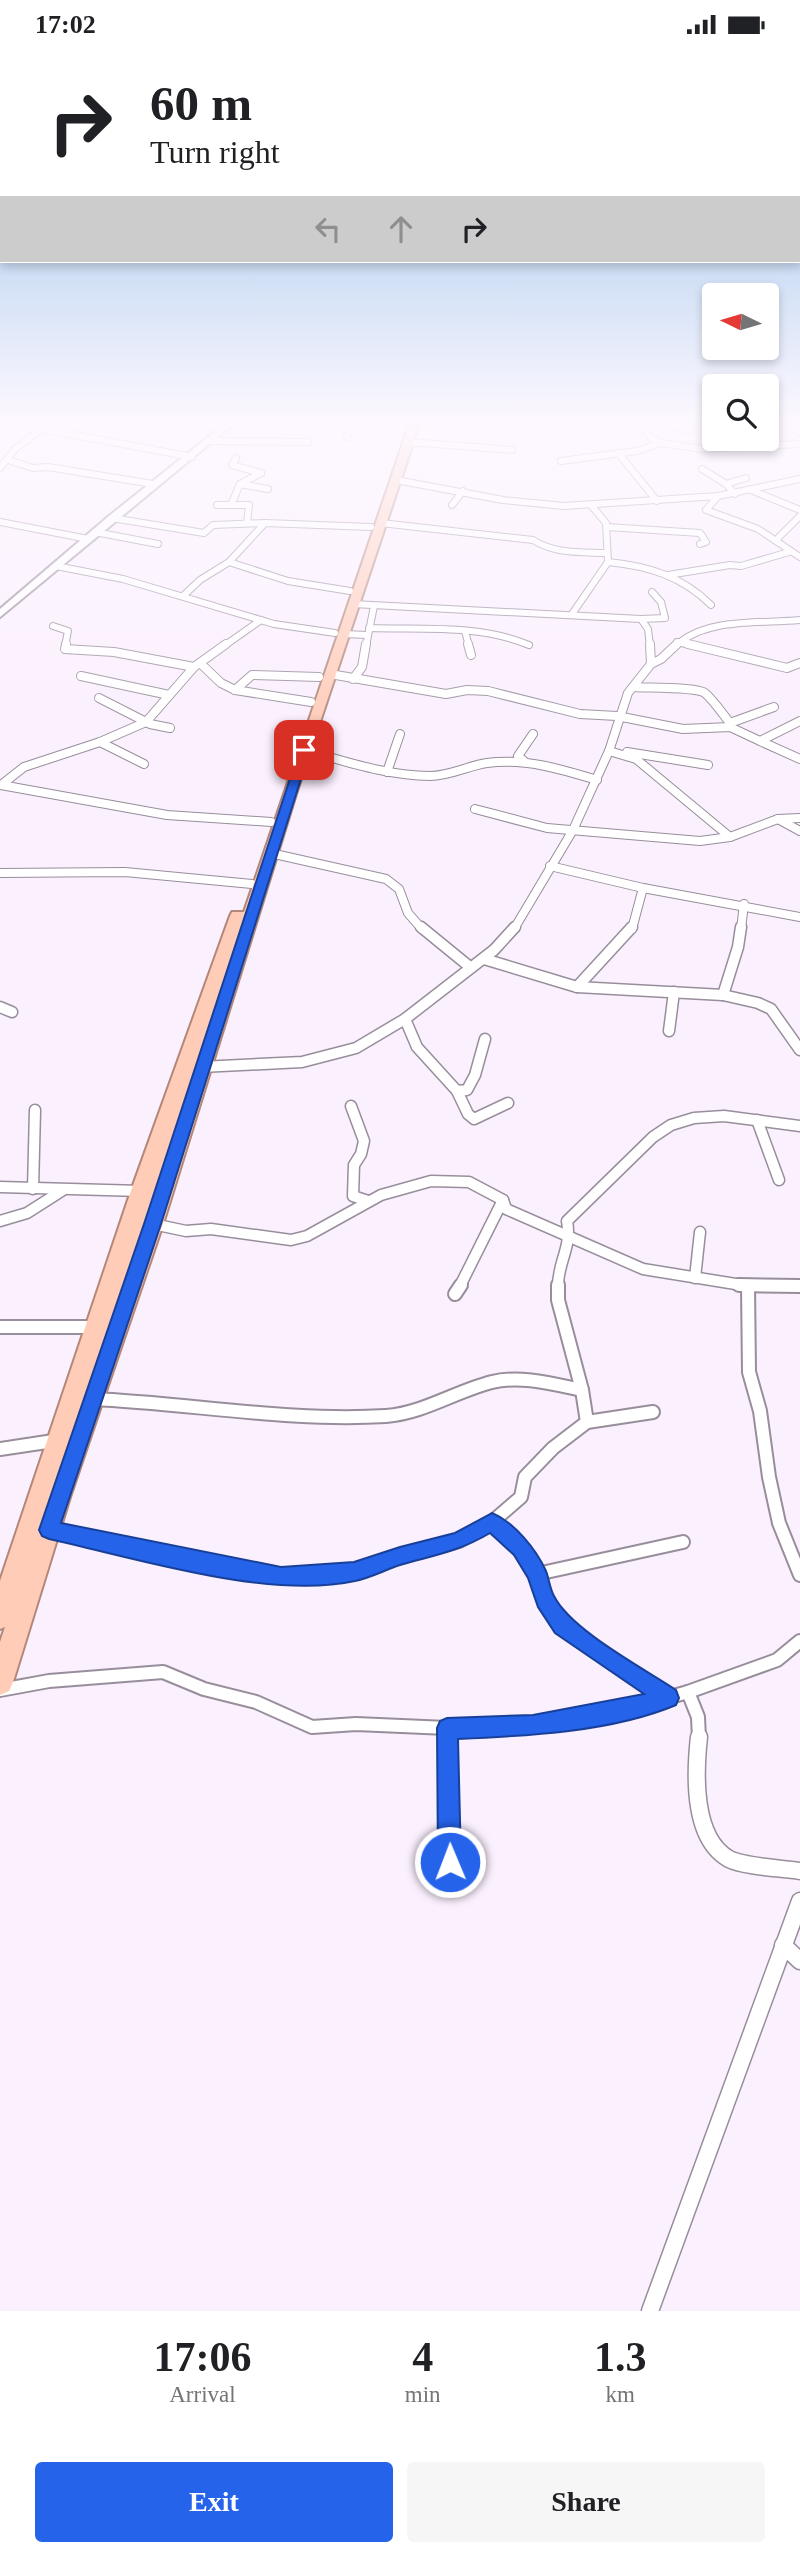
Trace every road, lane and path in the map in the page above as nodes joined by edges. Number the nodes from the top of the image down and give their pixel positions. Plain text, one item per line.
1 (607, 527) edge
2 (39, 528) edge
3 (101, 528) edge
4 (171, 528) edge
5 (210, 528) edge
6 (261, 528) edge
7 (375, 528) edge
8 (403, 528) edge
9 (616, 528) edge
10 (753, 528) edge
11 (788, 528) edge
12 (92, 535) junction
13 (776, 539) junction
14 (158, 544) dead end
15 (700, 544) dead end
16 (789, 552) junction
17 (606, 553) junction
18 (800, 557) edge
19 (229, 562) junction
20 (608, 562) junction
21 (56, 566) junction
22 (668, 575) junction
23 (652, 592) dead end
24 (183, 596) junction
25 (351, 598) junction
26 (711, 605) dead end
27 (374, 606) junction
28 (0, 614) edge
29 (572, 614) junction
30 (640, 619) junction
31 (261, 620) junction
32 (800, 620) edge
33 (53, 626) dead end
34 (368, 631) junction
35 (465, 631) junction
36 (339, 633) junction
37 (677, 642) junction
38 (529, 645) dead end
39 (471, 655) dead end
40 (800, 663) edge
41 (651, 664) junction
42 (197, 665) junction
43 (81, 676) dead end
44 (325, 676) junction
45 (353, 679) junction
46 (634, 687) junction
47 (235, 690) junction
48 (169, 695) junction
49 (99, 698) dead end
50 (311, 702) junction
51 (774, 707) dead end
52 (617, 716) junction
53 (800, 721) edge
54 (146, 722) junction
55 (730, 725) junction
56 (170, 728) dead end
57 (400, 734) dead end
58 (533, 734) dead end
59 (760, 741) junction
60 (100, 742) junction
61 (304, 750) junction
62 (611, 751) junction
63 (800, 759) edge
64 (524, 761) junction
65 (144, 764) dead end
66 (708, 765) dead end
67 (387, 772) junction
68 (597, 780) junction
69 (0, 784) edge
70 (475, 809) dead end
71 (800, 818) edge
72 (778, 819) junction
73 (271, 822) junction
74 (573, 830) junction
75 (800, 831) edge
76 (730, 837) junction
77 (270, 853) junction
78 (550, 866) junction
79 (0, 873) edge
80 (252, 884) junction
81 (643, 888) junction
82 (744, 904) junction
83 (800, 917) edge
84 (484, 959) junction
85 (470, 967) junction
86 (577, 988) junction
87 (674, 992) junction
88 (723, 995) junction
89 (0, 1007) edge
90 (12, 1012) dead end
91 (405, 1019) junction
92 (669, 1031) dead end
93 (485, 1039) dead end
94 (800, 1050) edge
95 (201, 1067) junction
96 (457, 1091) junction
97 (508, 1103) dead end
98 (351, 1106) dead end
99 (35, 1110) dead end
100 (757, 1120) junction
101 (800, 1126) edge
102 (779, 1179) dead end
103 (0, 1187) edge
104 (33, 1189) junction
105 (63, 1190) junction
106 (141, 1191) junction
107 (503, 1200) junction
108 (368, 1201) junction
109 (0, 1221) edge
110 (153, 1224) junction
111 (700, 1232) dead end
112 (570, 1238) junction
113 (695, 1278) junction
114 (748, 1286) junction
115 (800, 1286) edge
116 (455, 1294) dead end
117 (0, 1327) edge
118 (97, 1327) junction
119 (582, 1389) junction
120 (92, 1399) junction
121 (653, 1412) dead end
122 (587, 1422) junction
123 (60, 1440) junction
124 (0, 1449) edge
125 (492, 1522) junction
126 (49, 1530) junction
127 (683, 1542) dead end
128 (537, 1574) junction
129 (800, 1575) edge
130 (0, 1617) edge
131 (800, 1641) edge
132 (0, 1682) edge
133 (0, 1690) edge
134 (688, 1692) junction
135 (668, 1698) junction
136 (447, 1728) junction
137 (450, 1862) dead end
138 (800, 1871) edge
139 (800, 1901) edge
140 (783, 1945) junction
141 (800, 1961) edge
142 (650, 2311) edge

1 - 17 street
2 - 12 street
3 - 12 street
4 - 5 street
6 - 19 street
7 - 25 highway
8 - 17 street
9 - 15 street
10 - 13 street
11 - 13 street
12 - 14 street
12 - 21 street
13 - 16 street
16 - 18 street
16 - 22 street
17 - 20 street
19 - 24 street
19 - 25 street
20 - 22 street
20 - 29 street
21 - 24 street
21 - 28 street
22 - 26 street
23 - 30 street
24 - 31 street
25 - 27 street
25 - 36 highway
27 - 29 street
27 - 34 street
29 - 30 street
30 - 41 street
31 - 36 street
31 - 42 street
32 - 37 street
33 - 42 street
34 - 35 street
34 - 36 street
34 - 45 street
35 - 38 street
35 - 39 street
36 - 44 highway
37 - 40 street
37 - 41 street
41 - 46 street
42 - 47 street
42 - 48 street
43 - 48 street
44 - 45 street
44 - 47 street
44 - 50 highway
44 - 61 highway
45 - 52 street
46 - 52 street
46 - 55 street
47 - 50 street
48 - 54 street
49 - 54 street
50 - 73 highway
51 - 55 street
52 - 55 street
52 - 62 street
53 - 59 street
54 - 56 street
54 - 60 street
55 - 59 street
57 - 67 street
58 - 64 street
59 - 63 street
60 - 65 street
60 - 69 street
61 - 67 street
61 - 77 highway
62 - 66 street
62 - 68 street
62 - 76 street
64 - 67 street
64 - 68 street
68 - 74 street
69 - 73 street
70 - 74 street
71 - 72 street
72 - 75 street
72 - 76 street
73 - 80 highway
74 - 76 street
74 - 78 street
77 - 85 street
77 - 95 highway
78 - 81 street
78 - 84 street
79 - 80 street
80 - 106 highway
81 - 82 street
81 - 86 street
82 - 83 street
82 - 88 street
84 - 85 street
84 - 86 street
85 - 91 street
86 - 87 street
87 - 88 street
87 - 92 street
88 - 94 street
89 - 90 street
91 - 95 street
91 - 96 street
93 - 96 street
95 - 110 highway
96 - 97 street
98 - 108 street
99 - 104 street
100 - 101 street
100 - 102 street
100 - 112 street
103 - 104 street
104 - 105 street
105 - 106 street
105 - 109 street
106 - 118 highway
107 - 108 street
107 - 112 street
107 - 116 street
108 - 110 street
110 - 120 highway
111 - 113 street
112 - 113 street
112 - 119 street
113 - 114 street
114 - 115 street
114 - 129 street
117 - 118 street
118 - 123 highway
119 - 120 street
119 - 122 street
120 - 126 highway
121 - 122 street
122 - 125 street
123 - 124 street
123 - 130 highway
125 - 126 street
125 - 128 street
126 - 132 highway
127 - 128 street
128 - 135 street
131 - 134 street
133 - 136 street
134 - 135 street
134 - 138 street
135 - 136 street
136 - 137 street
139 - 140 street
140 - 141 street
140 - 142 street

